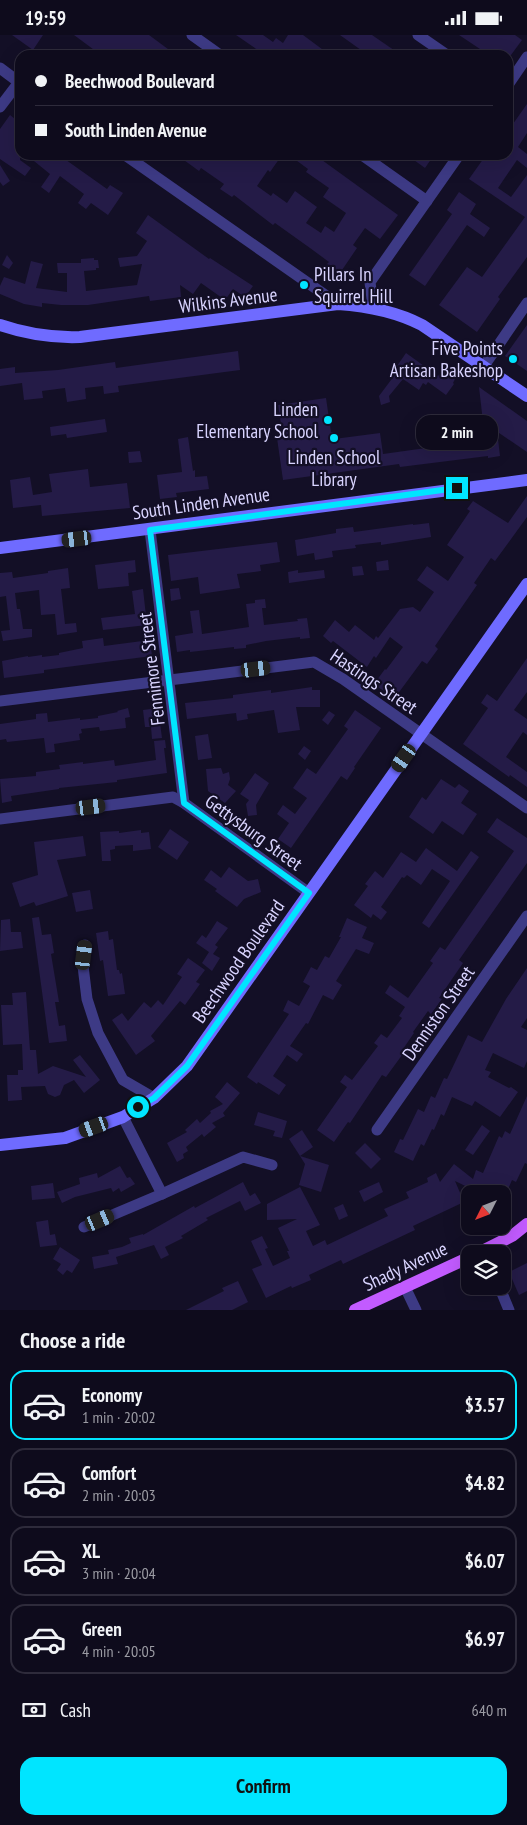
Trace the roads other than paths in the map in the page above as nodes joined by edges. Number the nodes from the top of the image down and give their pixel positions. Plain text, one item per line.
1 (192, 35) edge
2 (418, 35) edge
3 (213, 50) edge
4 (440, 50) edge
5 (527, 57) edge
6 (0, 68) edge
7 (513, 78) edge
8 (15, 79) edge
9 (15, 87) edge
10 (0, 107) edge
11 (132, 160) edge
12 (369, 160) edge
13 (456, 160) edge
14 (427, 201) junction
15 (527, 303) edge
16 (338, 304) junction
17 (373, 307) junction
18 (0, 325) edge
19 (484, 365) junction
20 (527, 396) edge
21 (527, 480) edge
22 (150, 530) junction
23 (0, 548) edge
24 (527, 584) edge
25 (170, 680) junction
26 (0, 701) edge
27 (420, 734) junction
28 (184, 803) junction
29 (527, 808) edge
30 (0, 819) edge
31 (309, 893) junction
32 (527, 916) edge
33 (85, 945) dead end
34 (154, 1098) junction
35 (123, 1117) junction
36 (377, 1130) dead end
37 (0, 1145) edge
38 (272, 1165) dead end
39 (162, 1194) junction
40 (527, 1225) edge
41 (84, 1227) dead end
42 (496, 1245) edge
43 (461, 1261) edge
44 (405, 1287) junction
45 (503, 1295) edge
46 (355, 1310) edge
47 (416, 1310) edge
48 (510, 1310) edge

1 - 3 street
2 - 4 street
5 - 7 street
6 - 8 street
9 - 10 street
11 - 16 street
12 - 14 street
13 - 14 street
14 - 17 street
15 - 19 street
16 - 17 main road, Wilkins Avenue
16 - 18 main road, Wilkins Avenue
17 - 19 main road, Wilkins Avenue
19 - 20 main road, Wilkins Avenue
21 - 22 main road, South Linden Avenue
22 - 23 main road, South Linden Avenue
22 - 25 street, Fennimore Street
24 - 27 main road, Beechwood Boulevard
25 - 26 street, Hastings Street
25 - 27 street, Hastings Street
25 - 28 street, Fennimore Street
27 - 29 street, Hastings Street
27 - 31 main road, Beechwood Boulevard
28 - 30 street, Gettysburg Street
28 - 31 street, Gettysburg Street
31 - 34 main road, Beechwood Boulevard
32 - 36 street, Denniston Street
33 - 34 street
34 - 35 main road, Beechwood Boulevard
35 - 37 main road, Beechwood Boulevard
35 - 39 street
38 - 39 street
39 - 41 street
40 - 42 main road
43 - 44 main road, Shady Avenue
44 - 46 main road, Shady Avenue
44 - 47 street
45 - 48 street

